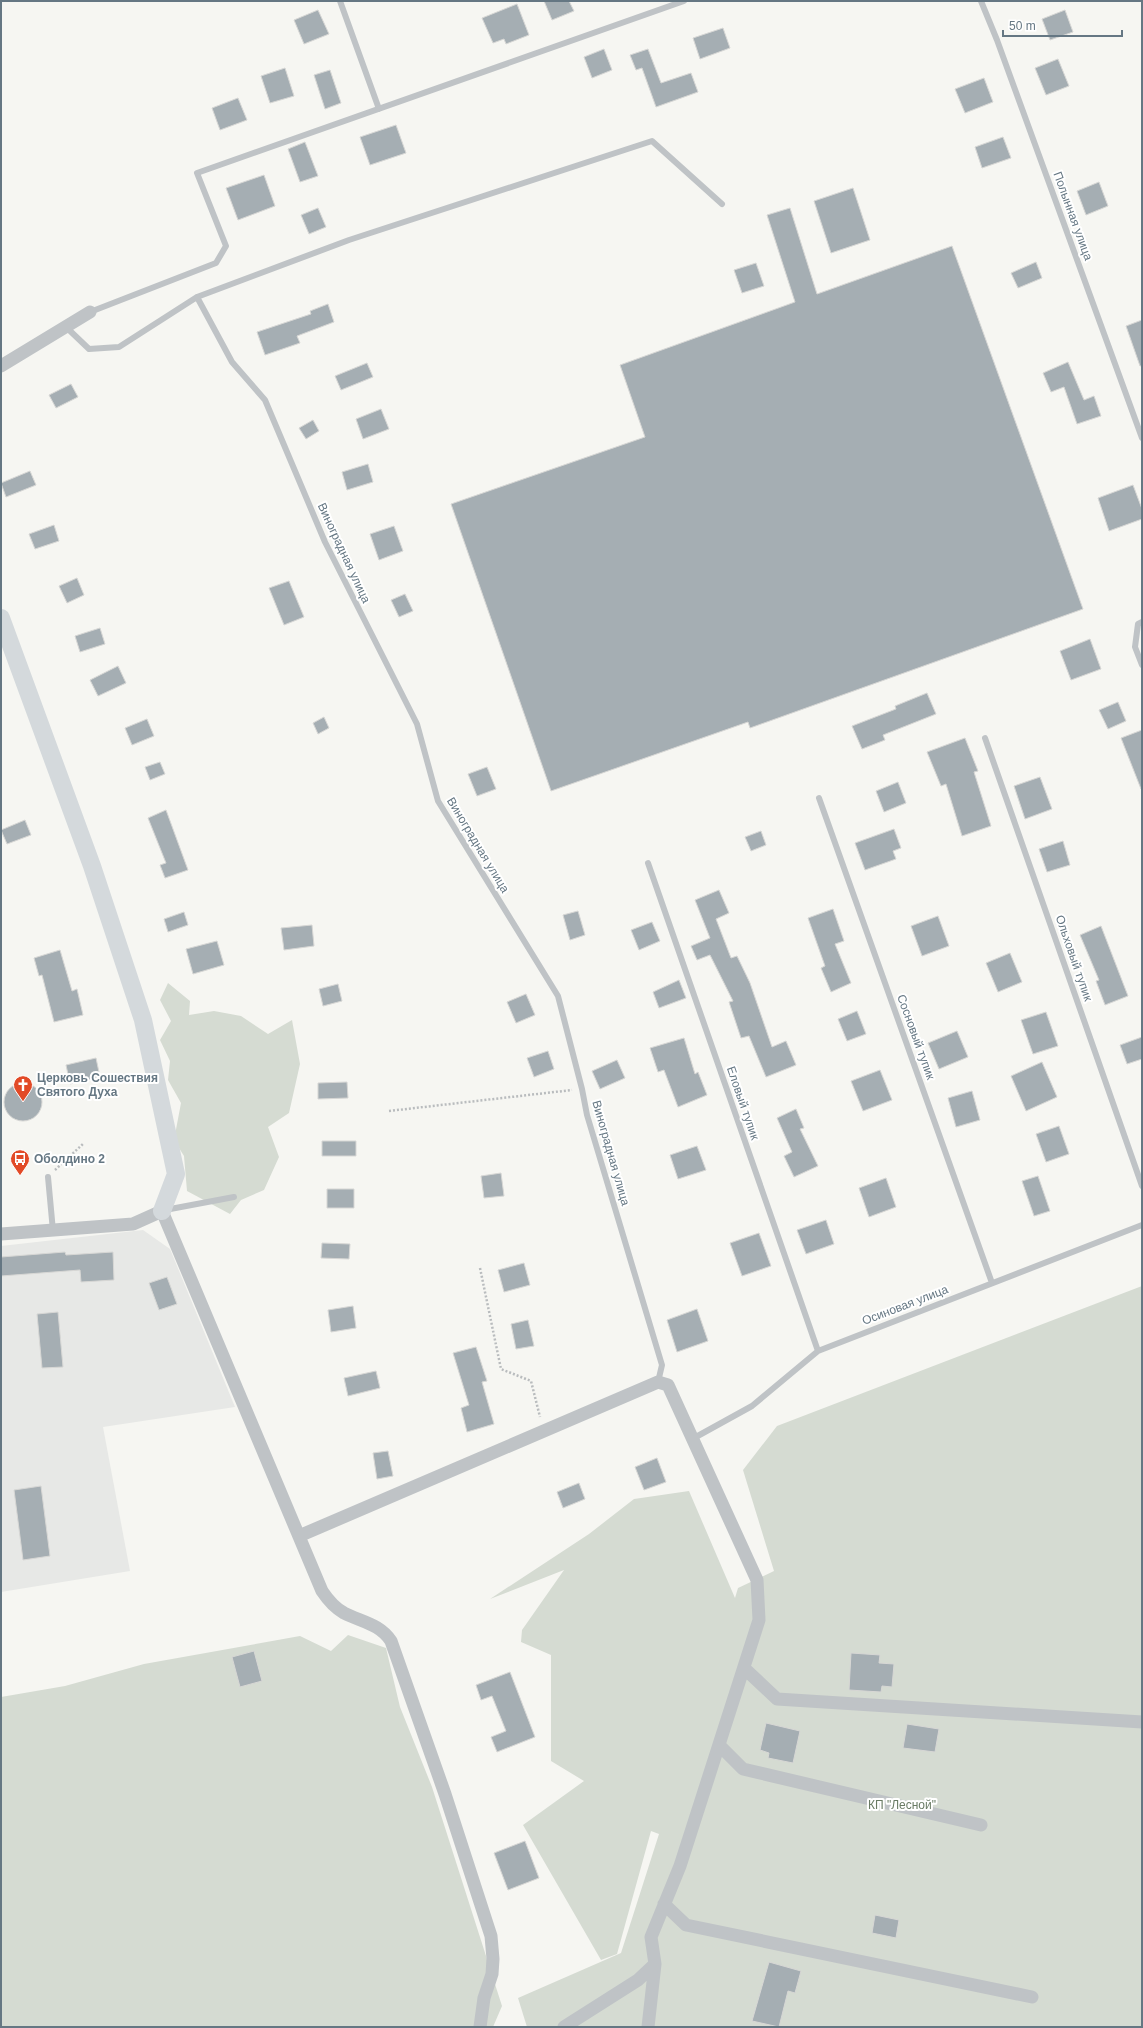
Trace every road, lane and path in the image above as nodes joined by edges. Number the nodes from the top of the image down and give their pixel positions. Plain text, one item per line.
1 (340, 1) edge
2 (684, 1) edge
3 (981, 1) edge
4 (380, 109) junction
5 (722, 204) dead end
6 (197, 297) junction
7 (90, 312) joint
8 (66, 327) junction
9 (1, 366) edge
10 (1142, 438) edge
11 (1, 618) edge
12 (1142, 622) edge
13 (1142, 665) edge
14 (985, 738) dead end
15 (819, 798) dead end
16 (648, 863) dead end
17 (582, 1088) junction
18 (389, 1111) dead end
19 (84, 1143) dead end
20 (48, 1177) joint
21 (1142, 1186) edge
22 (234, 1197) dead end
23 (162, 1211) junction
24 (1142, 1226) edge
25 (53, 1231) junction
26 (1, 1234) edge
27 (480, 1268) dead end
28 (992, 1283) junction
29 (818, 1351) junction
30 (658, 1382) junction
31 (543, 1432) junction
32 (694, 1438) junction
33 (299, 1536) junction
34 (744, 1668) junction
35 (1142, 1722) edge
36 (719, 1745) junction
37 (981, 1825) dead end
38 (664, 1904) junction
39 (655, 1964) junction
40 (1032, 1997) dead end
41 (480, 2027) edge
42 (564, 2027) edge
43 (648, 2027) edge

1 - 4 lane
2 - 4 lane
3 - 10 lane, Полынная улица
4 - 7 lane
5 - 6 lane
6 - 8 lane
6 - 17 lane, Виноградная улица
7 - 8 street
8 - 9 street
11 - 23 street
12 - 13 lane
14 - 21 lane, Ольховый тупик
15 - 28 lane, Сосновый тупик
16 - 29 lane, Еловый тупик
17 - 18 path
17 - 30 lane, Виноградная улица
19 - 20 path
20 - 25 lane
22 - 23 lane
23 - 25 street
23 - 33 street
24 - 28 lane, Осиновая улица
25 - 26 street
27 - 31 path
28 - 29 lane, Осиновая улица
29 - 32 lane, Осиновая улица
30 - 31 street
30 - 32 street
31 - 33 street
32 - 34 street
33 - 41 street
34 - 35 street
34 - 36 street
36 - 37 street
36 - 38 street
38 - 39 street
38 - 40 street
39 - 42 street
39 - 43 street

